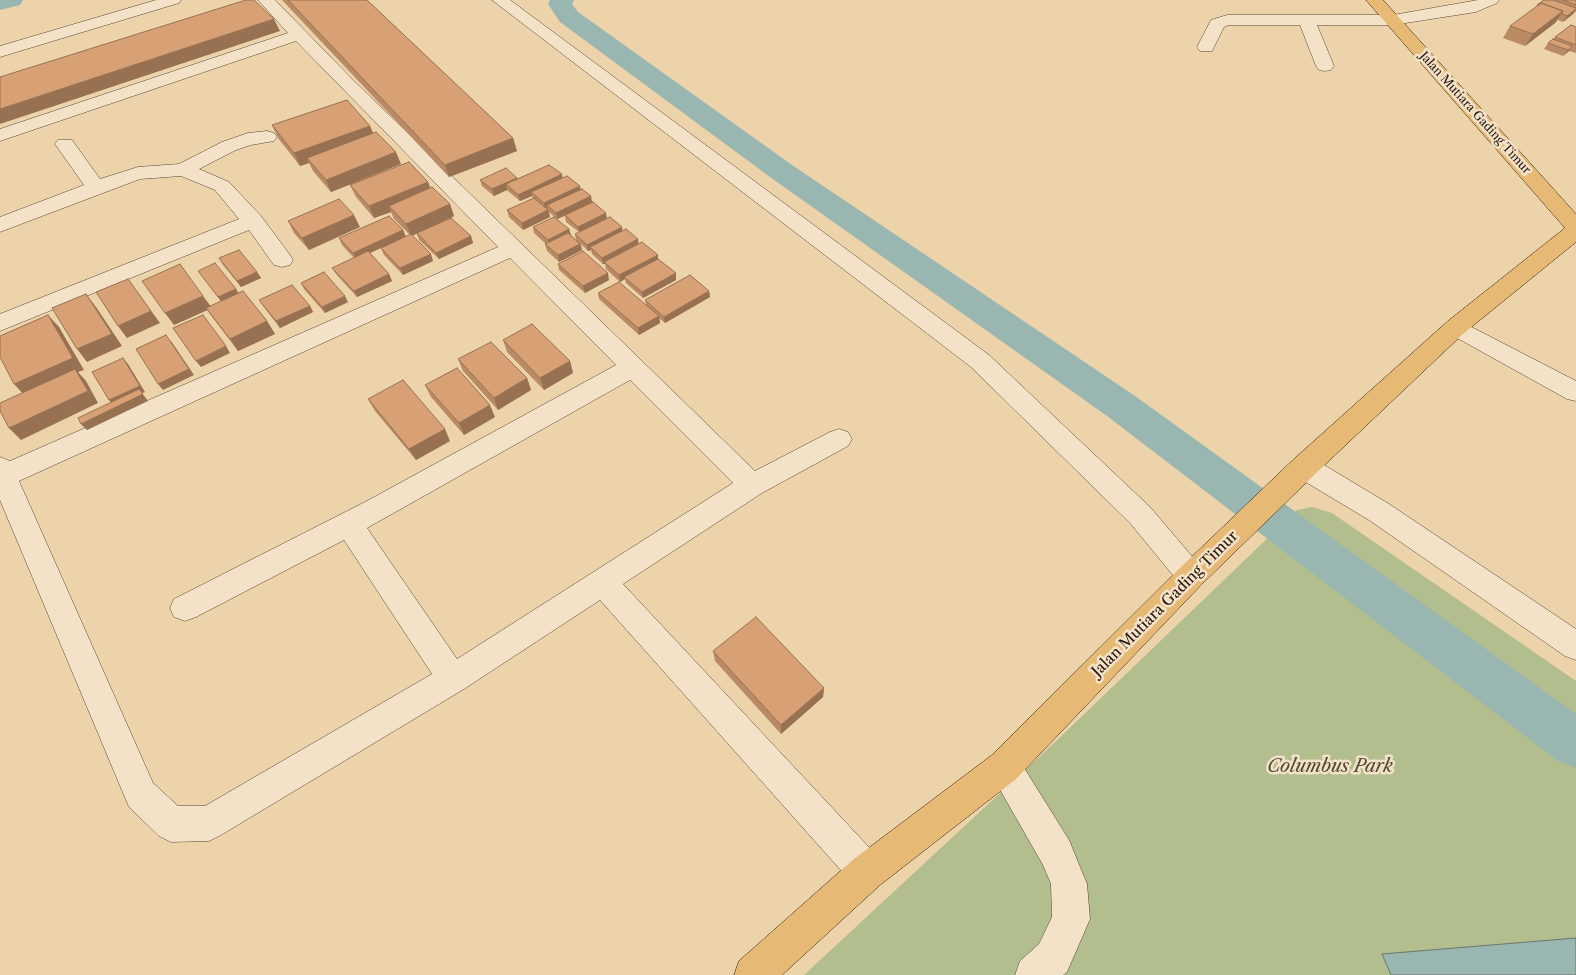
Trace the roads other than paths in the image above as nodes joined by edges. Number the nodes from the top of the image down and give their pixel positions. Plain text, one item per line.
1 (173, 0) edge
2 (266, 0) edge
3 (500, 0) edge
4 (1491, 0) edge
5 (1376, 2) edge
6 (1306, 19) junction
7 (1393, 20) junction
8 (301, 34) junction
9 (1206, 47) dead end
10 (0, 52) edge
11 (1325, 66) dead end
12 (0, 135) edge
13 (267, 137) dead end
14 (65, 144) dead end
15 (183, 170) junction
16 (96, 187) junction
17 (253, 221) junction
18 (0, 225) edge
19 (1576, 227) edge
20 (1576, 231) edge
21 (514, 248) junction
22 (282, 260) dead end
23 (0, 323) edge
24 (1456, 326) junction
25 (634, 366) junction
26 (1576, 392) edge
27 (839, 439) dead end
28 (1304, 467) junction
29 (2, 472) edge
30 (752, 485) junction
31 (348, 524) junction
32 (1191, 576) junction
33 (602, 582) junction
34 (185, 608) dead end
35 (1576, 646) edge
36 (453, 679) junction
37 (1004, 767) junction
38 (867, 872) junction
39 (759, 972) edge
40 (1034, 975) edge

1 - 10 street
2 - 8 street
3 - 32 street
4 - 7 street
5 - 7 main road, Jalan Mutiara Gading Timur
6 - 7 street
6 - 9 street
6 - 11 street
7 - 19 main road, Jalan Mutiara Gading Timur
8 - 12 street
8 - 21 street
13 - 15 street
14 - 16 street
15 - 16 street
15 - 17 street
16 - 18 street
17 - 22 street
17 - 23 street
20 - 24 main road, Jalan Mutiara Gading Timur
21 - 25 street
21 - 29 street
24 - 26 street
24 - 28 main road, Jalan Mutiara Gading Timur
25 - 30 street
25 - 31 street
27 - 30 street
28 - 32 main road, Jalan Mutiara Gading Timur
28 - 35 street
29 - 36 street
30 - 33 street
31 - 34 street
31 - 36 street
32 - 37 main road, Jalan Mutiara Gading Timur
33 - 36 street
33 - 38 street
37 - 38 main road, Jalan Mutiara Gading Timur
37 - 40 street
38 - 39 main road, Jalan Mutiara Gading Timur

